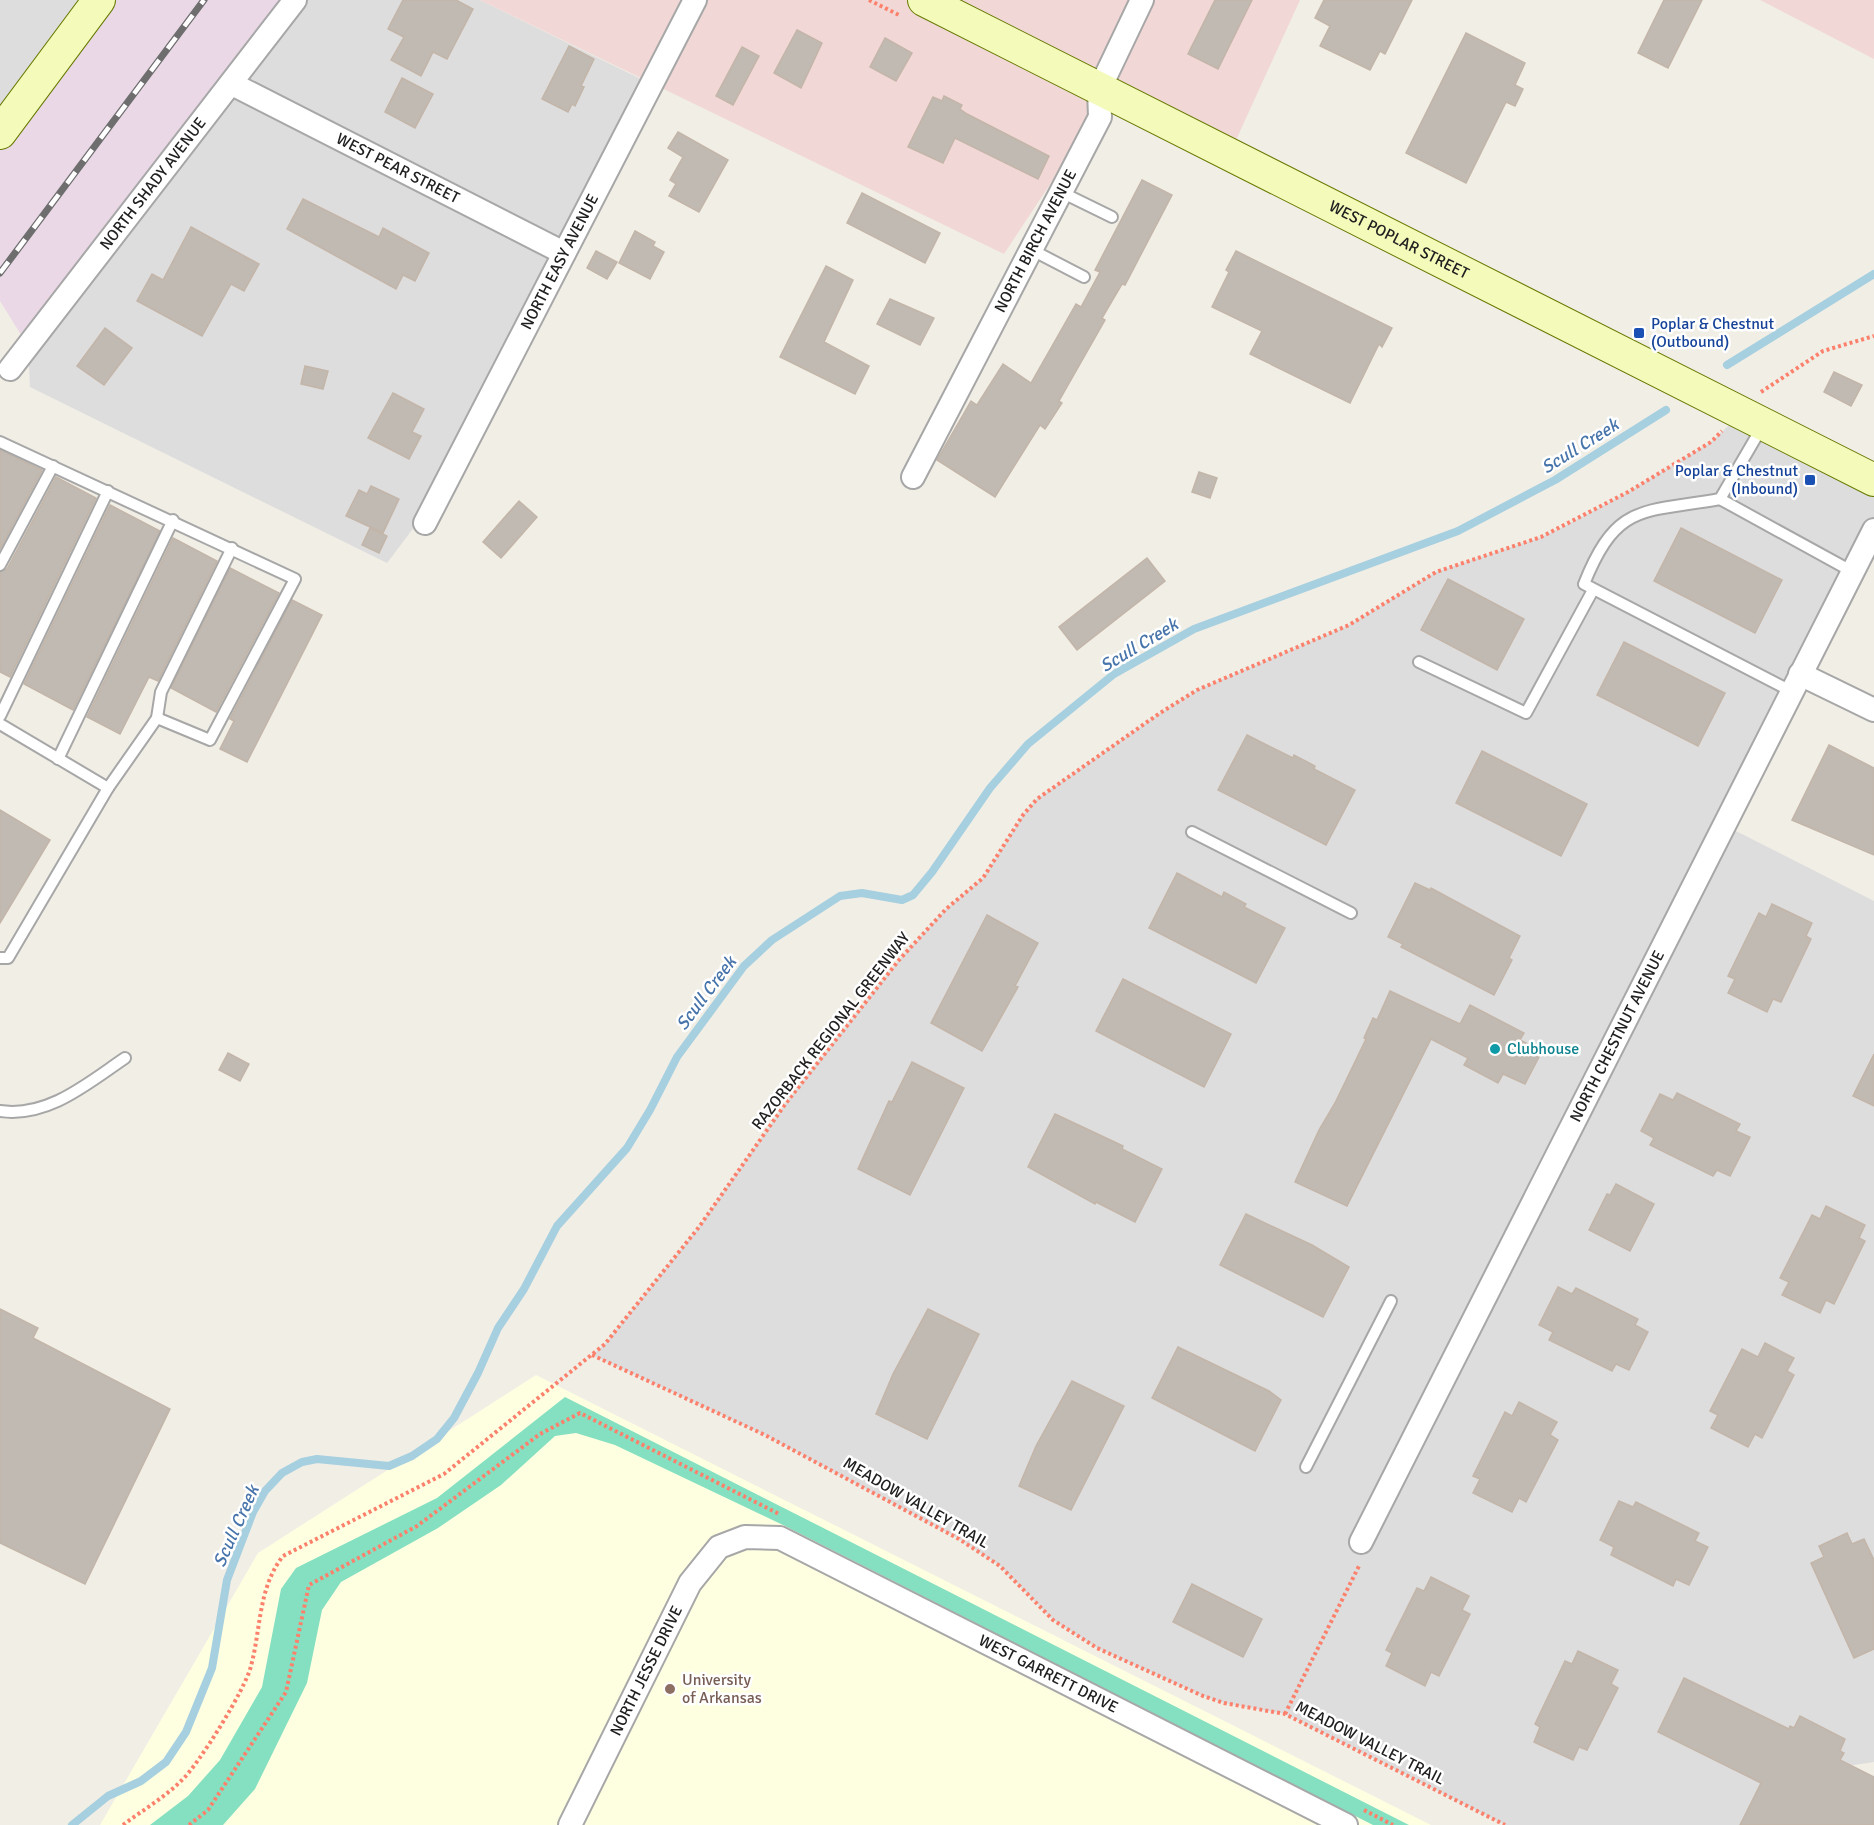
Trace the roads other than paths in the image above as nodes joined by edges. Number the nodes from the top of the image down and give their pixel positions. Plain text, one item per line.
1 (295, 0) edge
2 (694, 0) edge
3 (924, 0) edge
4 (1142, 0) edge
5 (95, 2) edge
6 (232, 84) junction
7 (1099, 90) junction
8 (0, 133) edge
9 (1061, 192) junction
10 (1112, 217) dead end
11 (1032, 250) junction
12 (564, 253) junction
13 (1084, 277) dead end
14 (10, 369) dead end
15 (1753, 419) junction
16 (0, 442) edge
17 (53, 466) junction
18 (913, 477) dead end
19 (1874, 480) edge
20 (108, 491) junction
21 (1720, 499) junction
22 (173, 520) junction
23 (425, 523) dead end
24 (1874, 530) edge
25 (232, 548) junction
26 (0, 565) edge
27 (1853, 572) junction
28 (1593, 590) junction
29 (1419, 662) dead end
30 (1796, 682) junction
31 (1874, 710) edge
32 (0, 716) edge
33 (157, 718) junction
34 (0, 724) edge
35 (58, 759) junction
36 (108, 788) junction
37 (1192, 832) dead end
38 (1351, 913) dead end
39 (0, 958) edge
40 (125, 1058) dead end
41 (0, 1111) edge
42 (1391, 1301) dead end
43 (1306, 1467) dead end
44 (745, 1537) joint
45 (1361, 1542) road end
46 (1353, 1817) edge
47 (570, 1825) edge

1 - 6 street, NORTH SHADY AVENUE
2 - 12 street, NORTH EASY AVENUE
3 - 7 street, WEST POPLAR STREET
4 - 7 street, NORTH BIRCH AVENUE
5 - 8 street
6 - 12 street, WEST PEAR STREET
6 - 14 street, NORTH SHADY AVENUE
7 - 9 street, NORTH BIRCH AVENUE
7 - 15 street, WEST POPLAR STREET
9 - 10 lane
9 - 11 street, NORTH BIRCH AVENUE
11 - 13 lane
11 - 18 street, NORTH BIRCH AVENUE
12 - 23 street, NORTH EASY AVENUE
15 - 19 street, WEST POPLAR STREET
15 - 21 lane
16 - 17 lane
17 - 20 lane
17 - 26 lane
20 - 22 lane
20 - 32 lane
21 - 27 lane
21 - 28 lane
22 - 25 lane
22 - 35 lane
24 - 27 street, NORTH CHESTNUT AVENUE
25 - 33 lane
25 - 33 lane
27 - 30 street, NORTH CHESTNUT AVENUE
28 - 29 lane
28 - 30 lane
30 - 31 street
30 - 45 street, NORTH CHESTNUT AVENUE
33 - 36 lane
34 - 35 lane
35 - 36 lane
36 - 39 lane
37 - 38 lane
40 - 41 lane
42 - 43 lane
44 - 46 street, WEST GARRETT DRIVE
44 - 47 street, NORTH JESSE DRIVE

